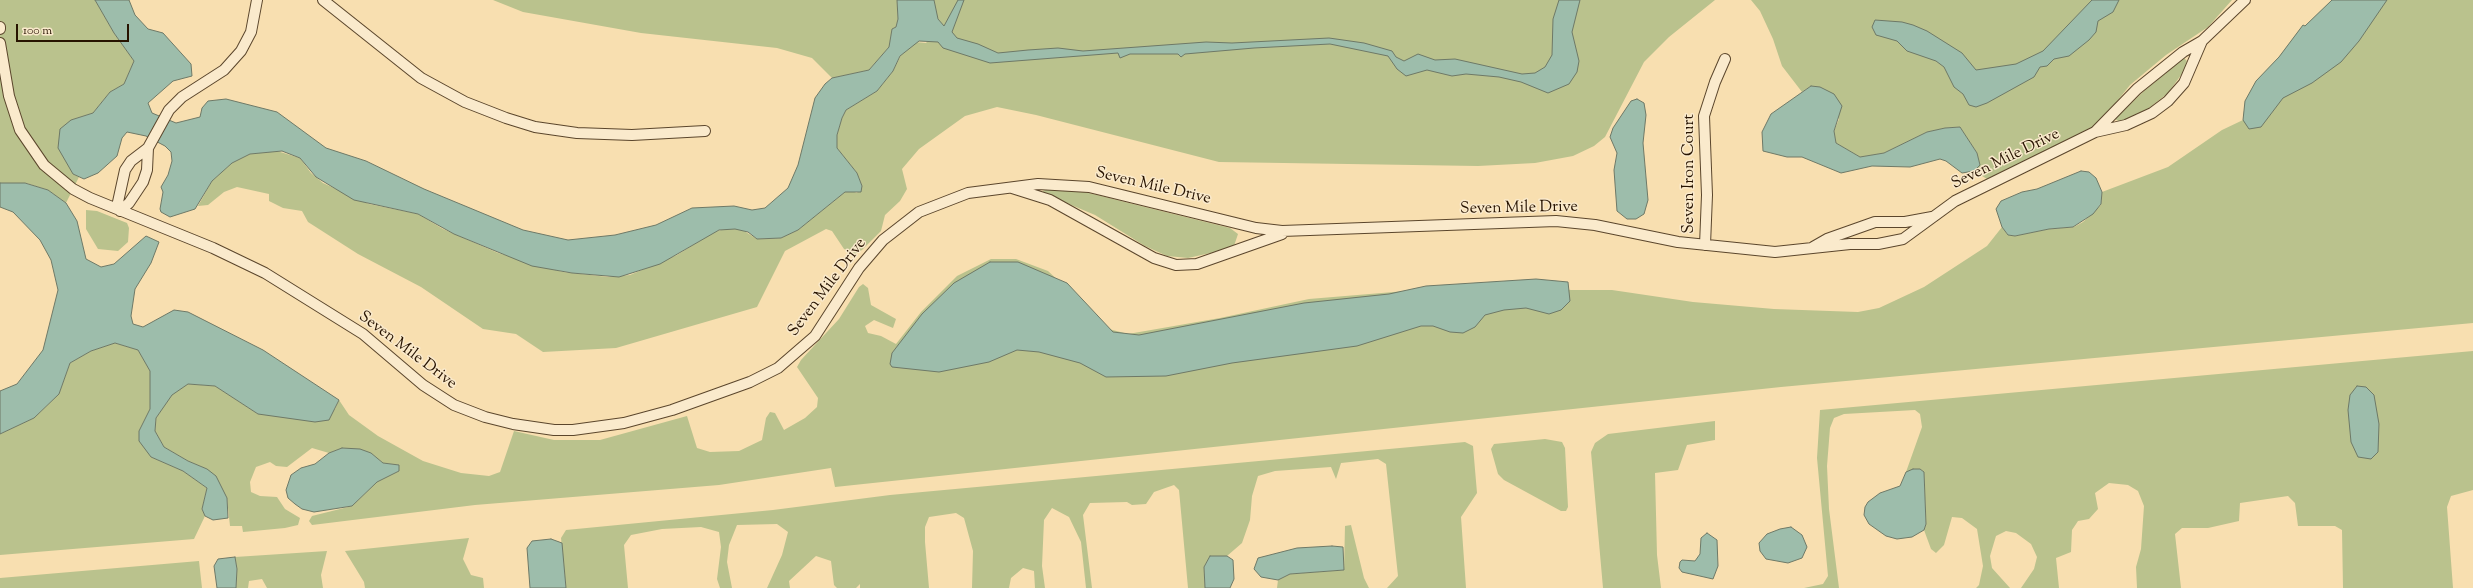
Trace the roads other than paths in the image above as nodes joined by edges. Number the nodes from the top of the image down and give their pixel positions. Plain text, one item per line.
1 (257, 0) edge
2 (323, 0) edge
3 (2245, 0) edge
4 (2202, 41) junction
5 (0, 43) edge
6 (1725, 59) dead end
7 (705, 131) dead end
8 (2095, 132) junction
9 (150, 144) junction
10 (1002, 187) junction
11 (120, 211) junction
12 (1932, 217) junction
13 (1296, 231) junction
14 (1705, 245) junction
15 (1813, 247) junction

1 - 9 street
2 - 7 street
3 - 4 street, Seven Mile Drive
4 - 8 street, Seven Mile Drive
4 - 8 street, Seven Mile Drive
5 - 11 street, Seven Mile Drive
6 - 14 street, Seven Iron Court
8 - 12 street, Seven Mile Drive
9 - 11 street
9 - 11 street
10 - 11 street, Seven Mile Drive
10 - 13 street, Seven Mile Drive
10 - 13 street, Seven Mile Drive
12 - 15 street, Seven Mile Drive
12 - 15 street, Seven Mile Drive
13 - 14 street, Seven Mile Drive
14 - 15 street, Seven Mile Drive

